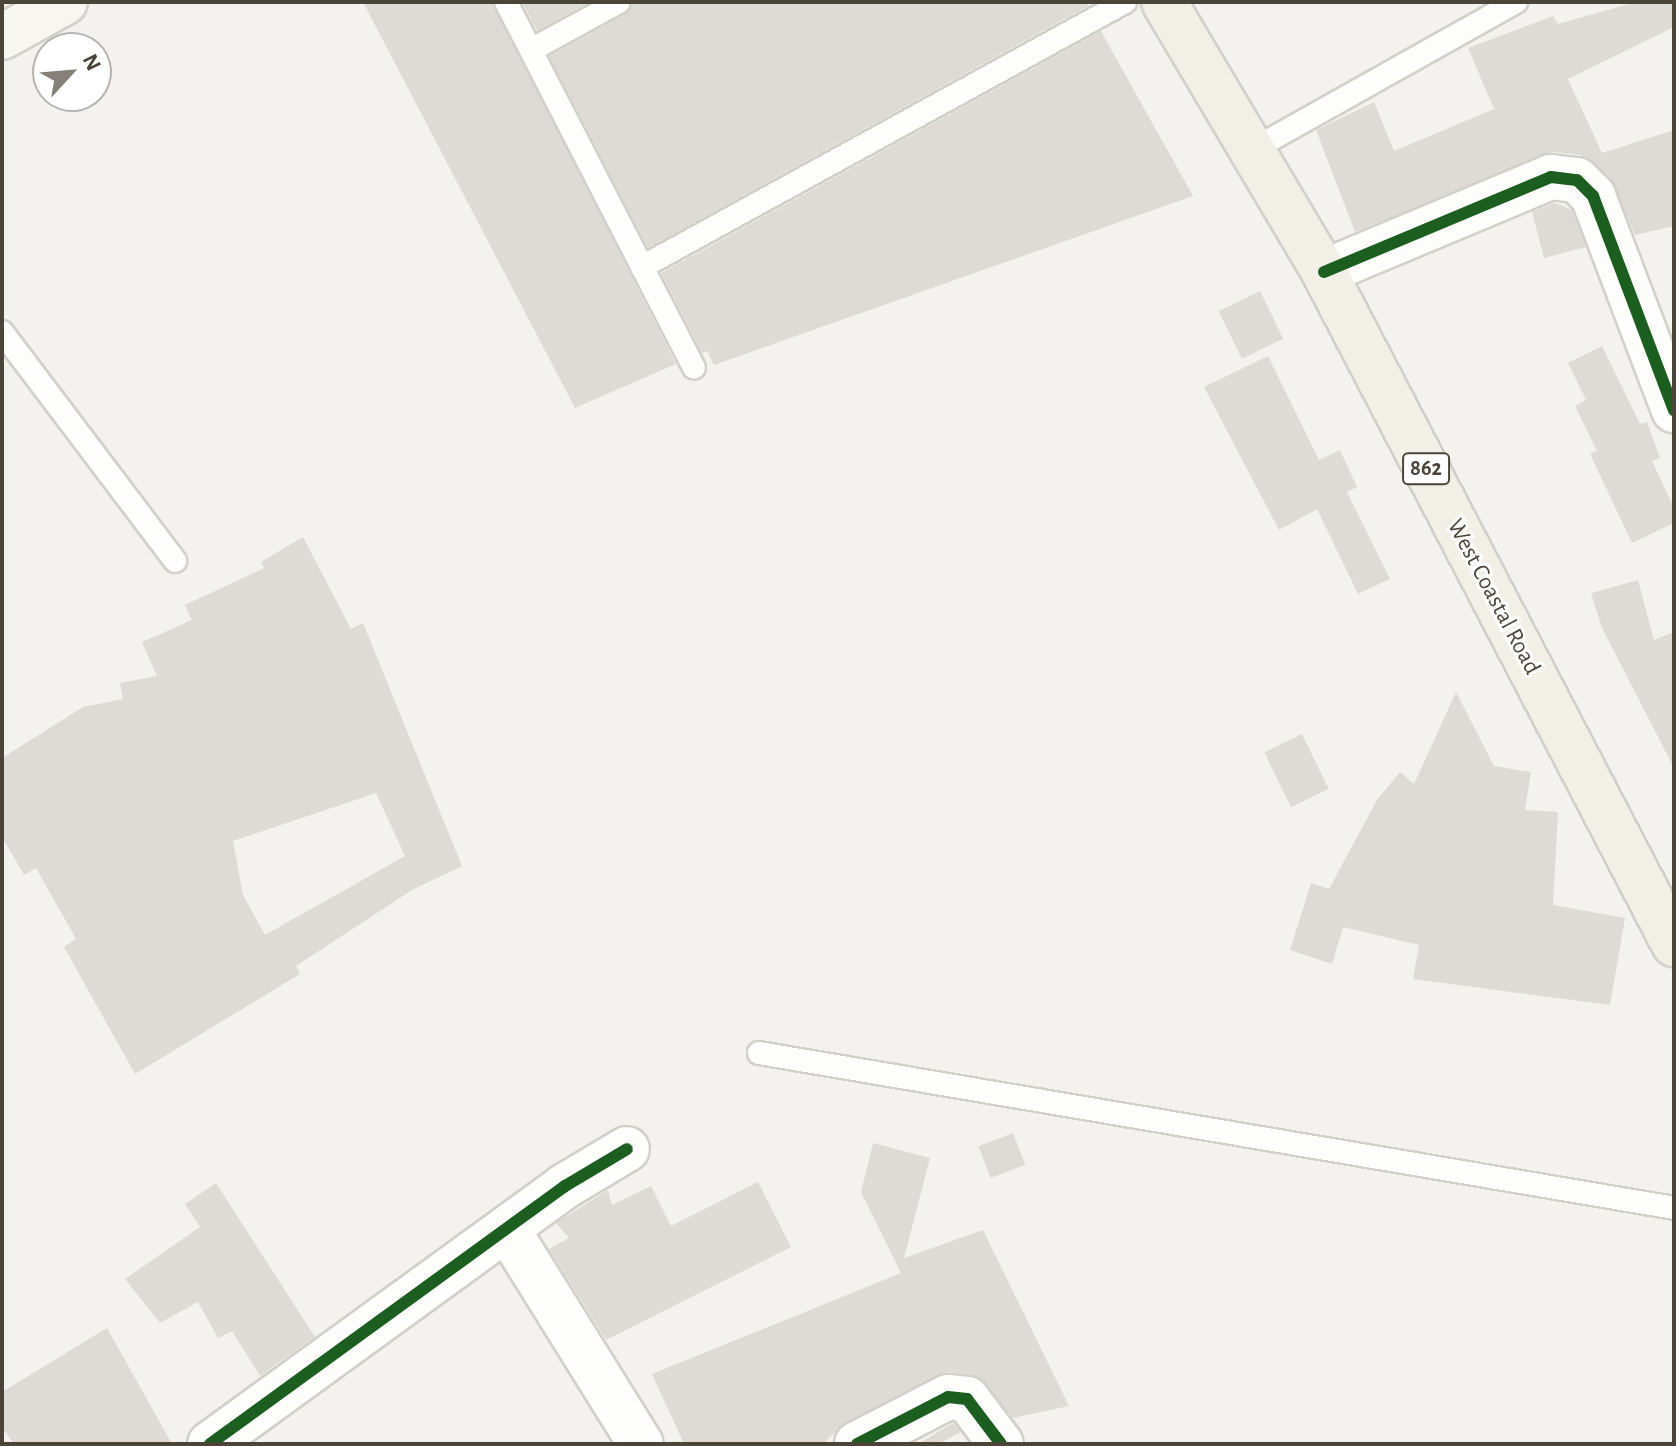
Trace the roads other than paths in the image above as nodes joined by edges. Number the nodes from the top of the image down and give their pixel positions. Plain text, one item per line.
1 (65, 2) edge
2 (506, 2) edge
3 (619, 2) edge
4 (1125, 2) edge
5 (1164, 2) edge
6 (1516, 2) edge
7 (2, 37) edge
8 (531, 50) junction
9 (1252, 150) junction
10 (642, 267) junction
11 (1324, 272) junction
12 (2, 332) edge
13 (694, 368) dead end
14 (1674, 410) edge
15 (175, 561) dead end
16 (1674, 944) edge
17 (759, 1053) dead end
18 (627, 1149) dead end
19 (1674, 1208) edge
20 (507, 1229) junction
21 (210, 1444) edge
22 (641, 1444) edge
23 (857, 1444) edge
24 (1001, 1444) edge

1 - 7 main road
2 - 8 lane
3 - 8 lane
4 - 10 lane
5 - 9 main road, West Coastal Road / 862
6 - 9 lane
8 - 10 lane
9 - 11 main road, West Coastal Road / 862
10 - 13 lane
11 - 14 street
11 - 16 main road, West Coastal Road / 862
12 - 15 lane
17 - 19 lane
18 - 20 street
20 - 21 street
20 - 22 street
23 - 24 street

